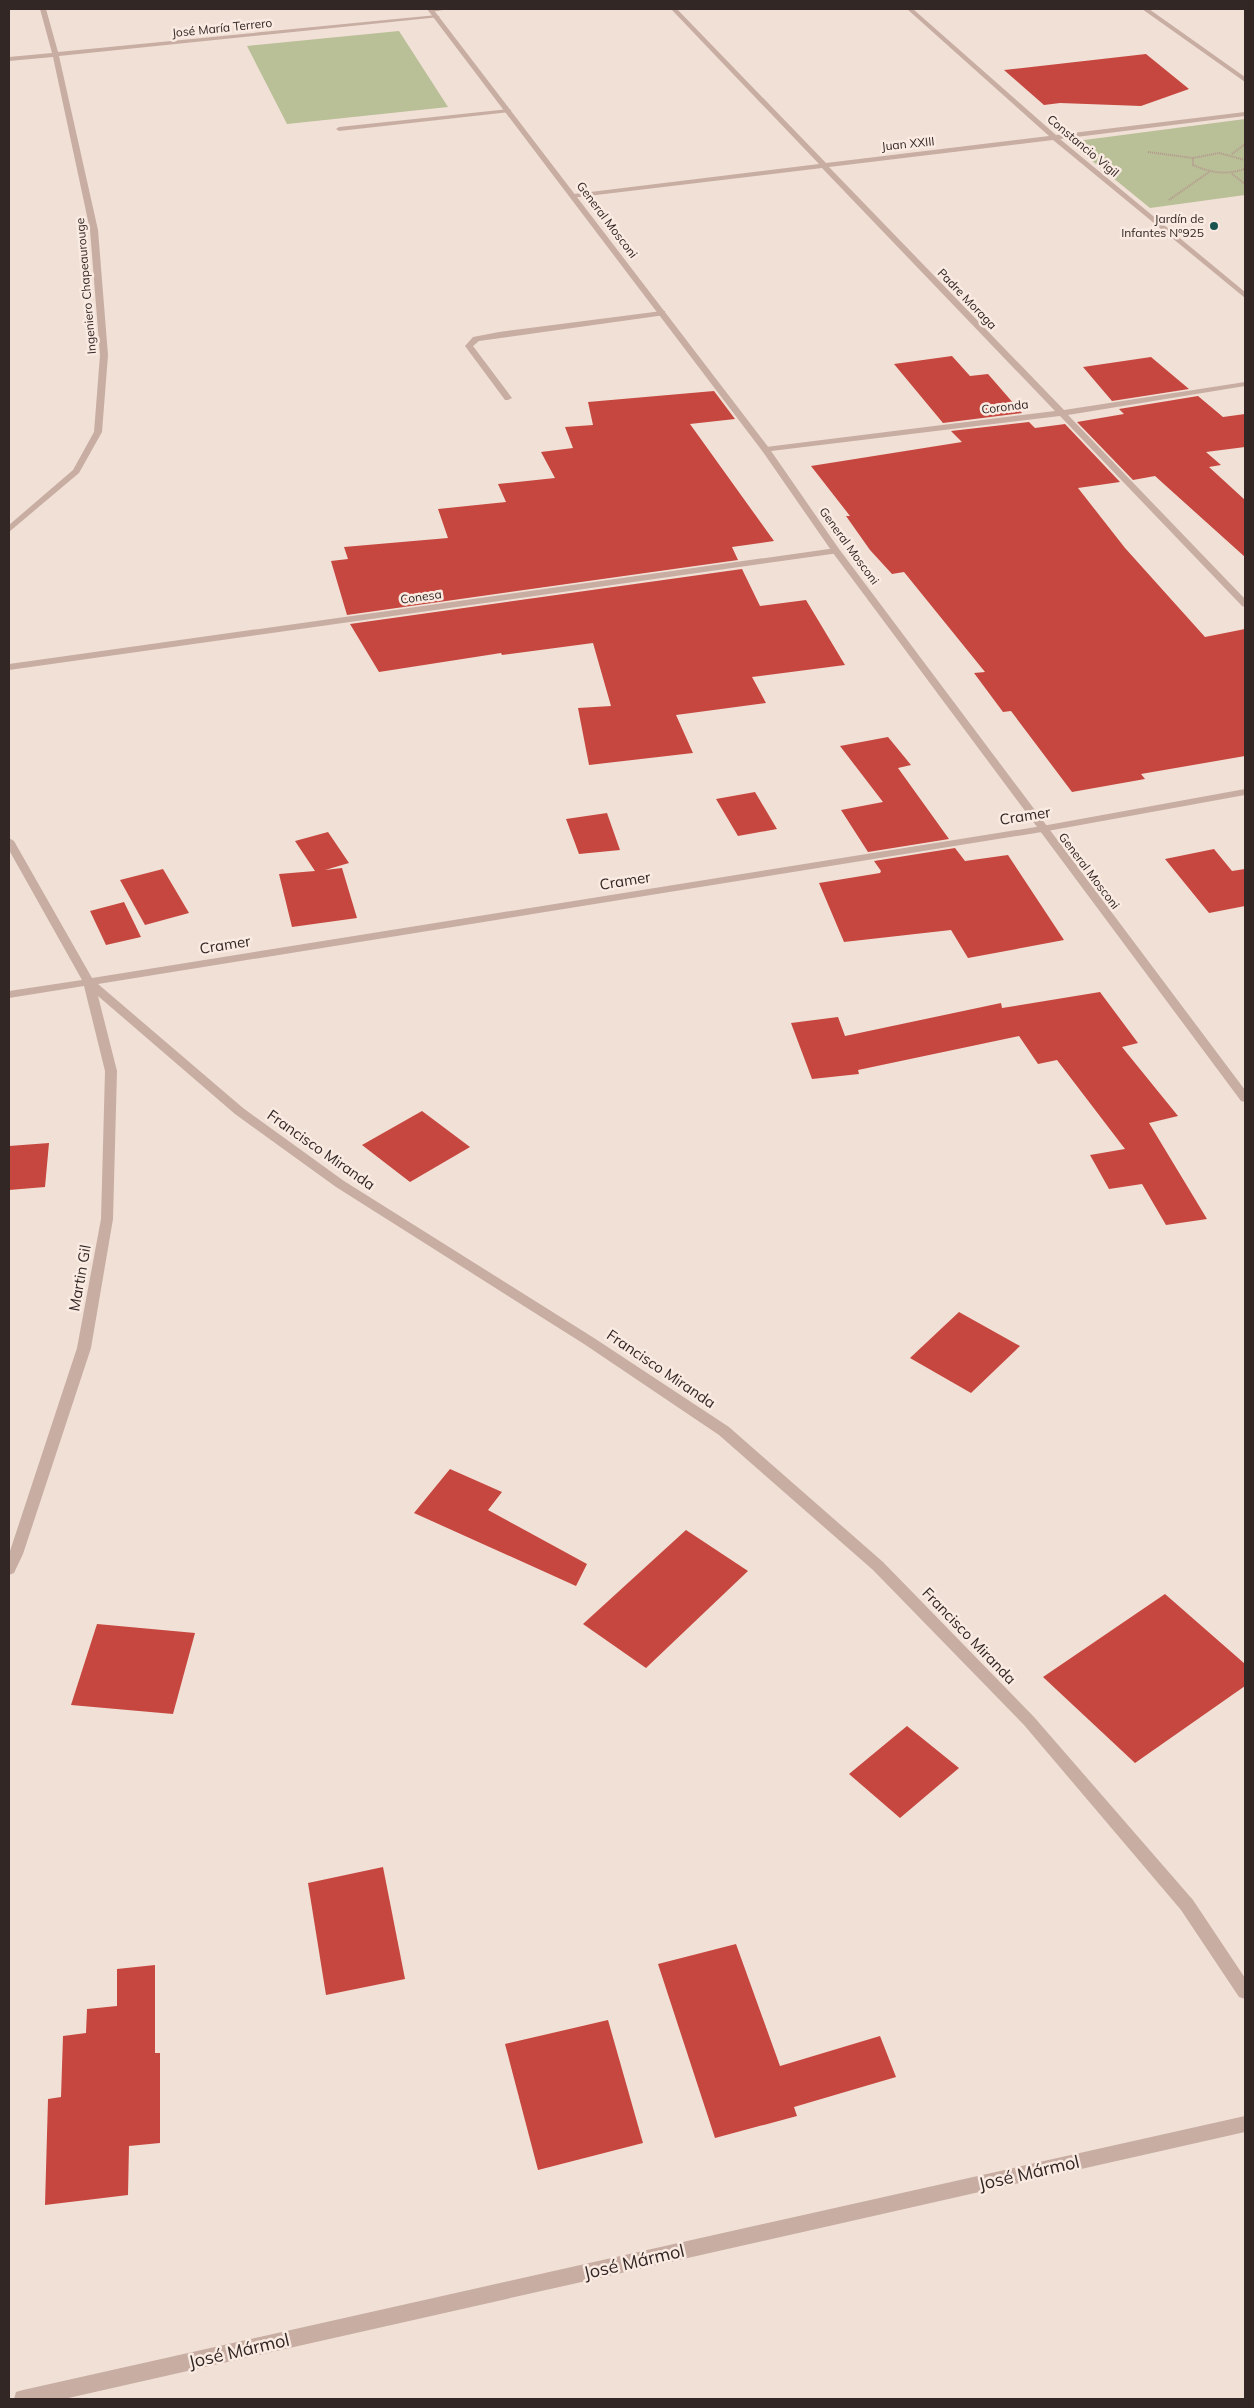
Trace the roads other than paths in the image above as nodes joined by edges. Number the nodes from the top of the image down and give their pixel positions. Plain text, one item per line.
1 (43, 9) edge
2 (446, 9) edge
3 (674, 9) edge
4 (910, 9) edge
5 (1145, 9) edge
6 (433, 12) edge
7 (56, 56) junction
8 (9, 60) edge
9 (1245, 80) edge
10 (509, 111) junction
11 (1245, 114) edge
12 (339, 129) dead end
13 (1056, 139) junction
14 (822, 165) junction
15 (574, 196) junction
16 (1245, 296) edge
17 (662, 313) junction
18 (1245, 384) edge
19 (508, 398) dead end
20 (1062, 413) junction
21 (766, 450) junction
22 (9, 529) edge
23 (836, 551) junction
24 (1245, 604) edge
25 (9, 667) edge
26 (1245, 792) edge
27 (1042, 829) junction
28 (9, 841) edge
29 (89, 982) junction
30 (9, 995) edge
31 (1245, 1098) edge
32 (9, 1569) edge
33 (1245, 1992) edge
34 (1245, 2124) edge
35 (23, 2399) edge

1 - 7 street, Ingeniero Chapeaurouge
2 - 6 street, José María Terrero
3 - 14 street, Padre Moraga
4 - 13 street, Constancio Vigil
5 - 9 street
6 - 7 street, José María Terrero
6 - 10 street, General Mosconi
7 - 8 street, José María Terrero
7 - 22 street, Ingeniero Chapeaurouge
10 - 12 street
10 - 15 street, General Mosconi
11 - 13 street, Juan XXIII
13 - 14 street, Juan XXIII
13 - 16 street, Constancio Vigil
14 - 15 street, Juan XXIII
14 - 20 street, Padre Moraga
15 - 17 street, General Mosconi
17 - 19 street
17 - 21 street, General Mosconi
18 - 20 street, Coronda
20 - 21 street, Coronda
20 - 24 street, Padre Moraga
21 - 23 street, General Mosconi
23 - 25 street, Conesa
23 - 27 street, General Mosconi
26 - 27 street, Cramer
27 - 29 street, Cramer
27 - 31 street, General Mosconi
28 - 29 street, Francisco Miranda
29 - 30 street, Cramer
29 - 32 street, Martin Gil
29 - 33 street, Francisco Miranda
34 - 35 street, José Mármol

